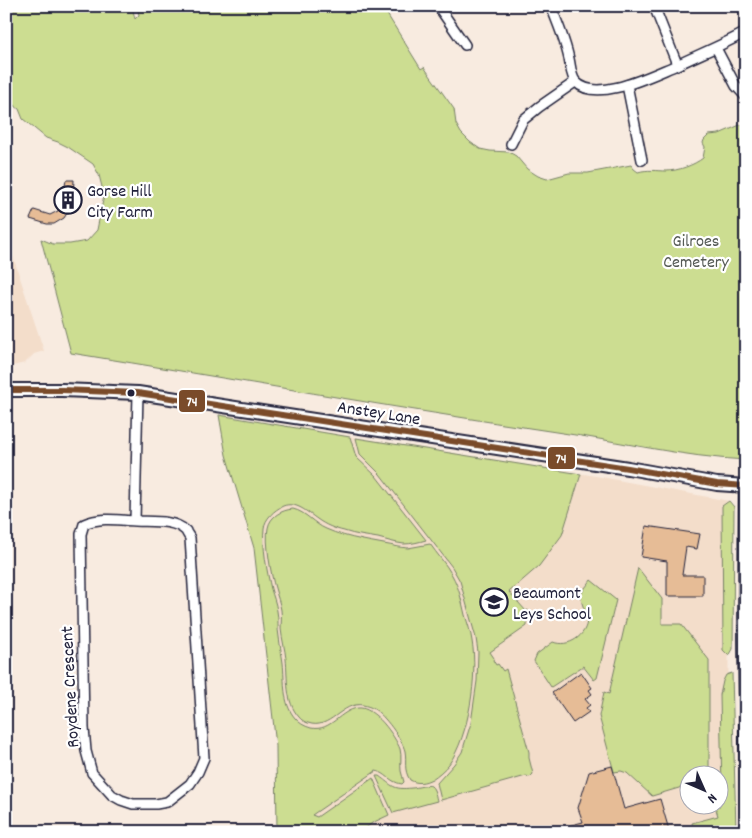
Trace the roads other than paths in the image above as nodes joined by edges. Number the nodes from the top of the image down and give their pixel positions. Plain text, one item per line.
1 (438, 6) edge
2 (551, 6) edge
3 (654, 6) edge
4 (746, 32) edge
5 (465, 45) dead end
6 (716, 48) junction
7 (678, 64) junction
8 (575, 82) junction
9 (627, 85) junction
10 (746, 97) edge
11 (511, 144) dead end
12 (642, 160) dead end
13 (6, 390) edge
14 (138, 393) junction
15 (745, 486) edge
16 (135, 522) junction
17 (744, 568) edge
18 (745, 711) edge
19 (746, 832) edge

1 - 5 street
2 - 8 street
3 - 7 street
4 - 6 street
6 - 7 street
6 - 10 street
7 - 9 street
8 - 9 street
8 - 11 street
9 - 12 street
13 - 14 main road, Anstey Lane
14 - 15 main road, Anstey Lane
14 - 16 street
15 - 17 street
16 - 16 street, Roydene Crescent
17 - 18 street
18 - 19 street

